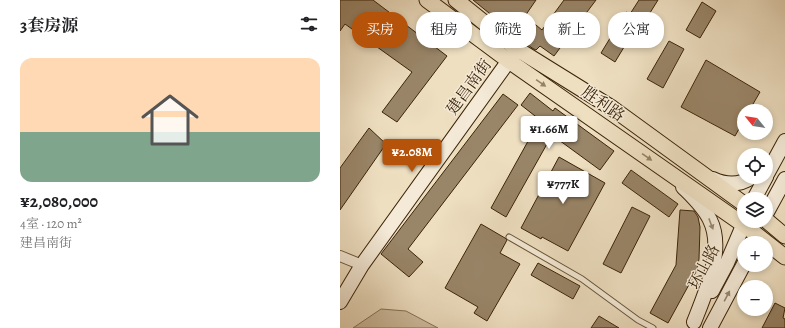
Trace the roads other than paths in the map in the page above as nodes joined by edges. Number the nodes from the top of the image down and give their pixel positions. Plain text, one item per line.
1 (427, 0) edge
2 (456, 0) edge
3 (513, 55) junction
4 (785, 137) edge
5 (785, 142) edge
6 (773, 153) edge
7 (773, 164) edge
8 (669, 172) junction
9 (704, 175) junction
10 (785, 179) edge
11 (737, 184) edge
12 (737, 199) edge
13 (773, 201) edge
14 (737, 218) edge
15 (773, 226) edge
16 (742, 228) edge
17 (748, 228) edge
18 (754, 236) edge
19 (785, 236) edge
20 (509, 237) dead end
21 (773, 250) edge
22 (340, 256) edge
23 (785, 257) edge
24 (362, 265) junction
25 (740, 272) edge
26 (340, 302) edge
27 (693, 325) edge
28 (653, 328) edge
29 (710, 328) edge

1 - 3 main road, 胜利路
2 - 3 main road, 胜利路
3 -> 8 main road, 胜利路
3 - 9 main road, 胜利路
3 - 24 main road, 建昌南街
4 - 6 main road
5 - 7 main road
8 - 14 main road, 胜利路
8 -> 27 main road
9 - 11 main road
9 - 12 main road, 胜利路
10 - 13 main road
15 - 19 main road
16 - 27 main road, 环山路
17 - 18 main road, 胜利路
20 - 28 lane
21 - 23 main road, 胜利路
22 - 24 street
24 - 26 main road, 建昌南街
29 -> 25 main road

